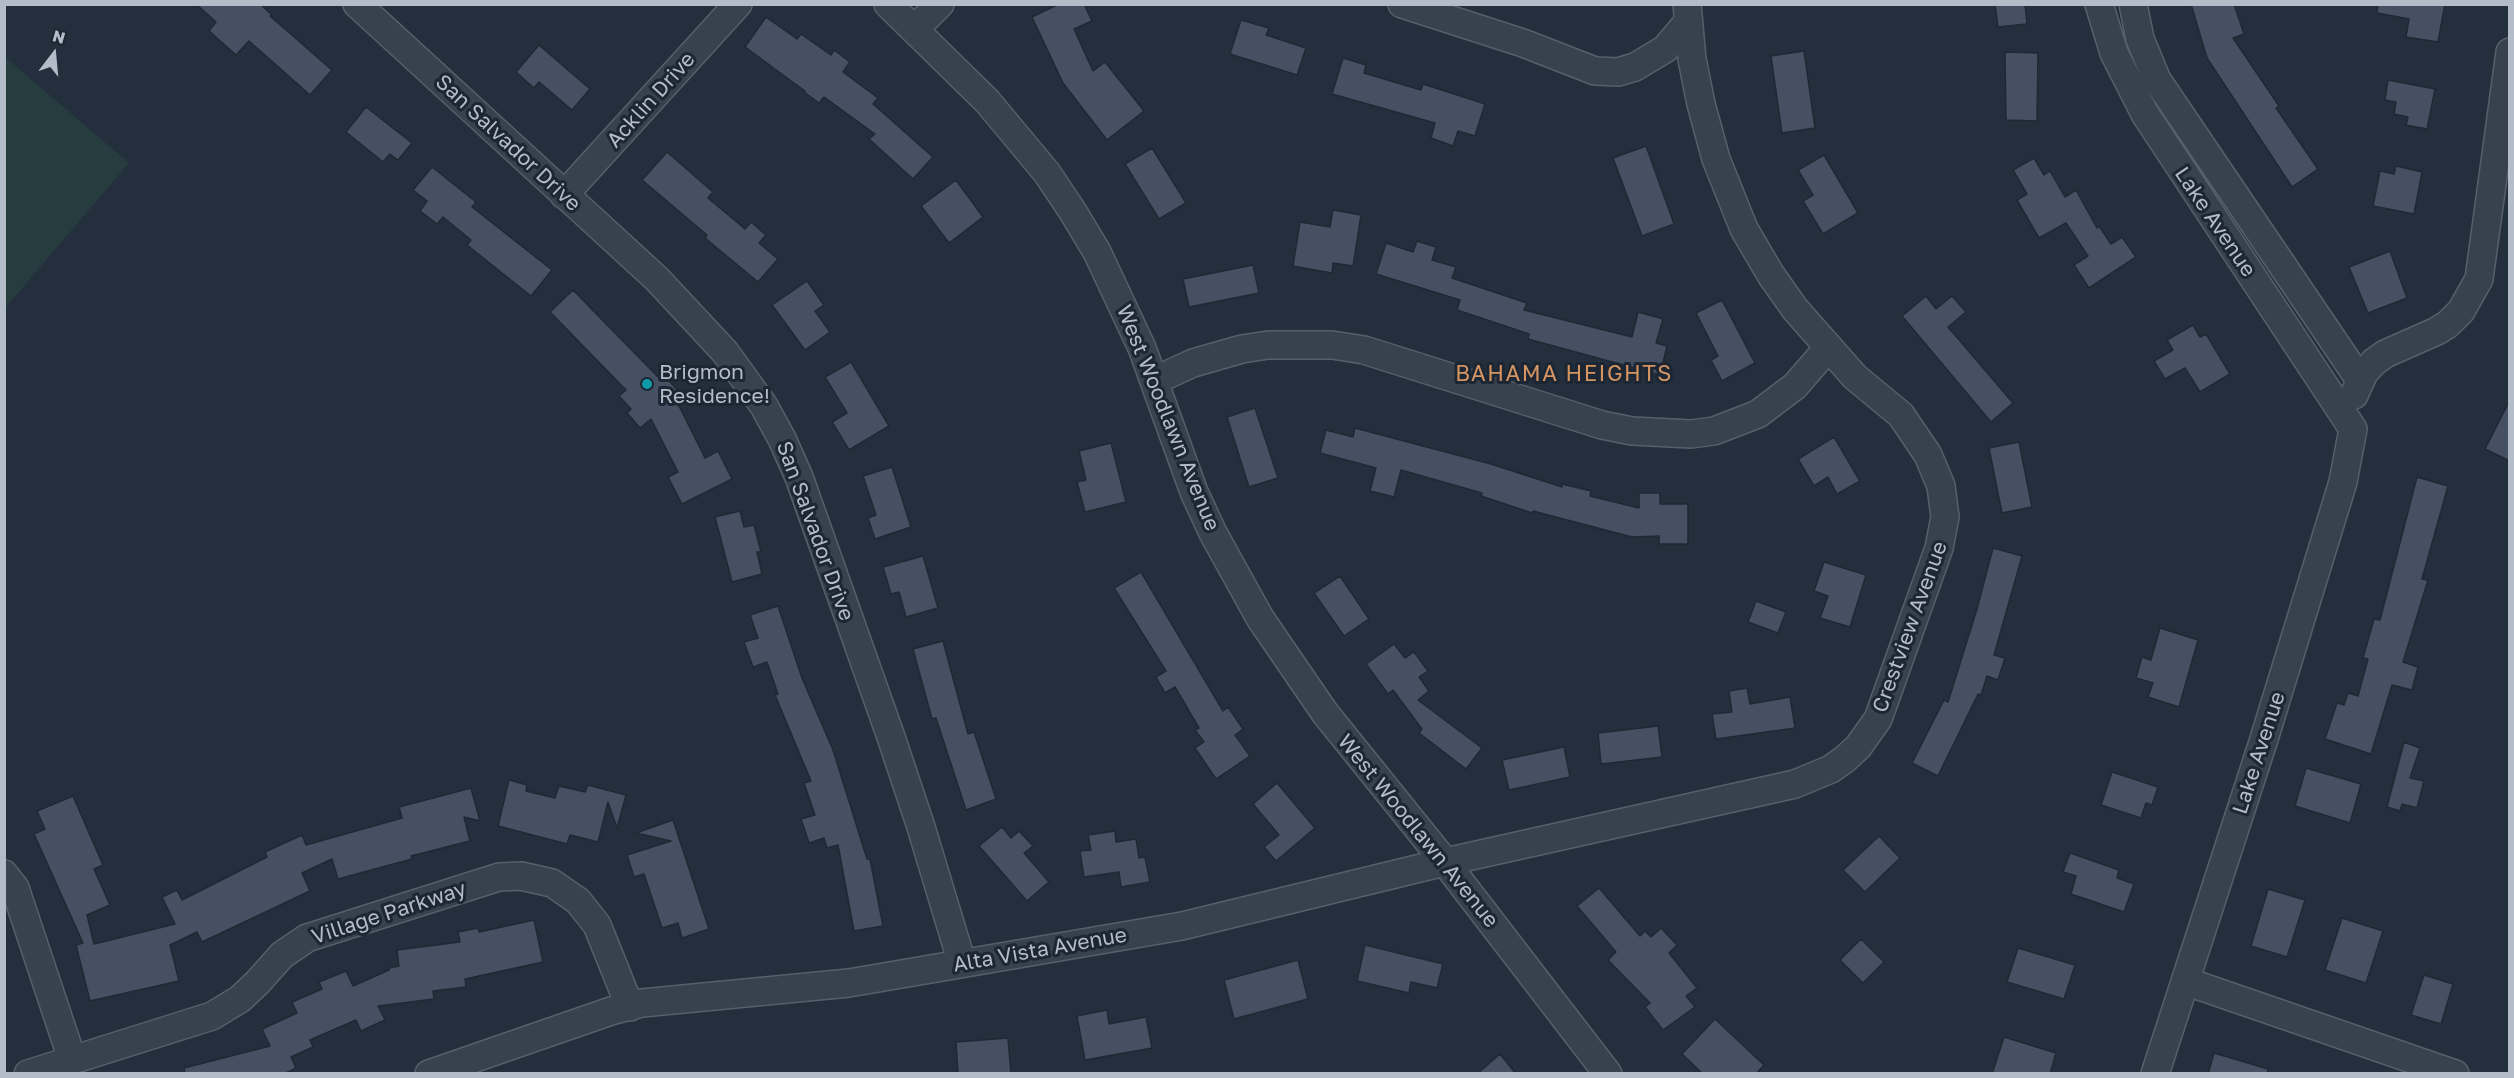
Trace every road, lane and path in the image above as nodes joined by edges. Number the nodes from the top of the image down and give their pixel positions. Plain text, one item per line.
1 (357, 4) edge
2 (738, 4) edge
3 (888, 4) edge
4 (940, 4) edge
5 (1402, 4) edge
6 (2099, 4) edge
7 (2133, 4) edge
8 (1687, 13) edge
9 (915, 29) junction
10 (2510, 52) edge
11 (564, 195) junction
12 (1828, 348) junction
13 (2360, 380) junction
14 (1154, 381) junction
15 (2353, 429) junction
16 (1445, 862) junction
17 (4, 874) edge
18 (962, 963) junction
19 (2185, 981) junction
20 (630, 1007) junction
21 (72, 1059) junction
22 (28, 1074) edge
23 (429, 1074) edge
24 (1608, 1074) edge
25 (2155, 1074) edge
26 (2455, 1074) edge

1 - 11 street, San Salvador Drive
2 - 11 street, Acklin Drive
3 - 9 street, West Woodlawn Avenue
4 - 9 street
5 - 8 street
6 - 15 street, Lake Avenue
7 - 13 street, Lake Avenue
8 - 12 street, Crestview Avenue
9 - 14 street, West Woodlawn Avenue
10 - 13 street
11 - 18 street, San Salvador Drive
12 - 14 street
12 - 16 street, Crestview Avenue
13 - 15 street, Lake Avenue
14 - 16 street, West Woodlawn Avenue
15 - 19 street, Lake Avenue
16 - 18 street, Alta Vista Avenue
16 - 24 street, West Woodlawn Avenue
17 - 21 street
18 - 20 street, Alta Vista Avenue
19 - 25 street, Lake Avenue
19 - 26 street
20 - 21 street, Village Parkway
20 - 23 street, Alta Vista Avenue
21 - 22 street, Village Parkway

